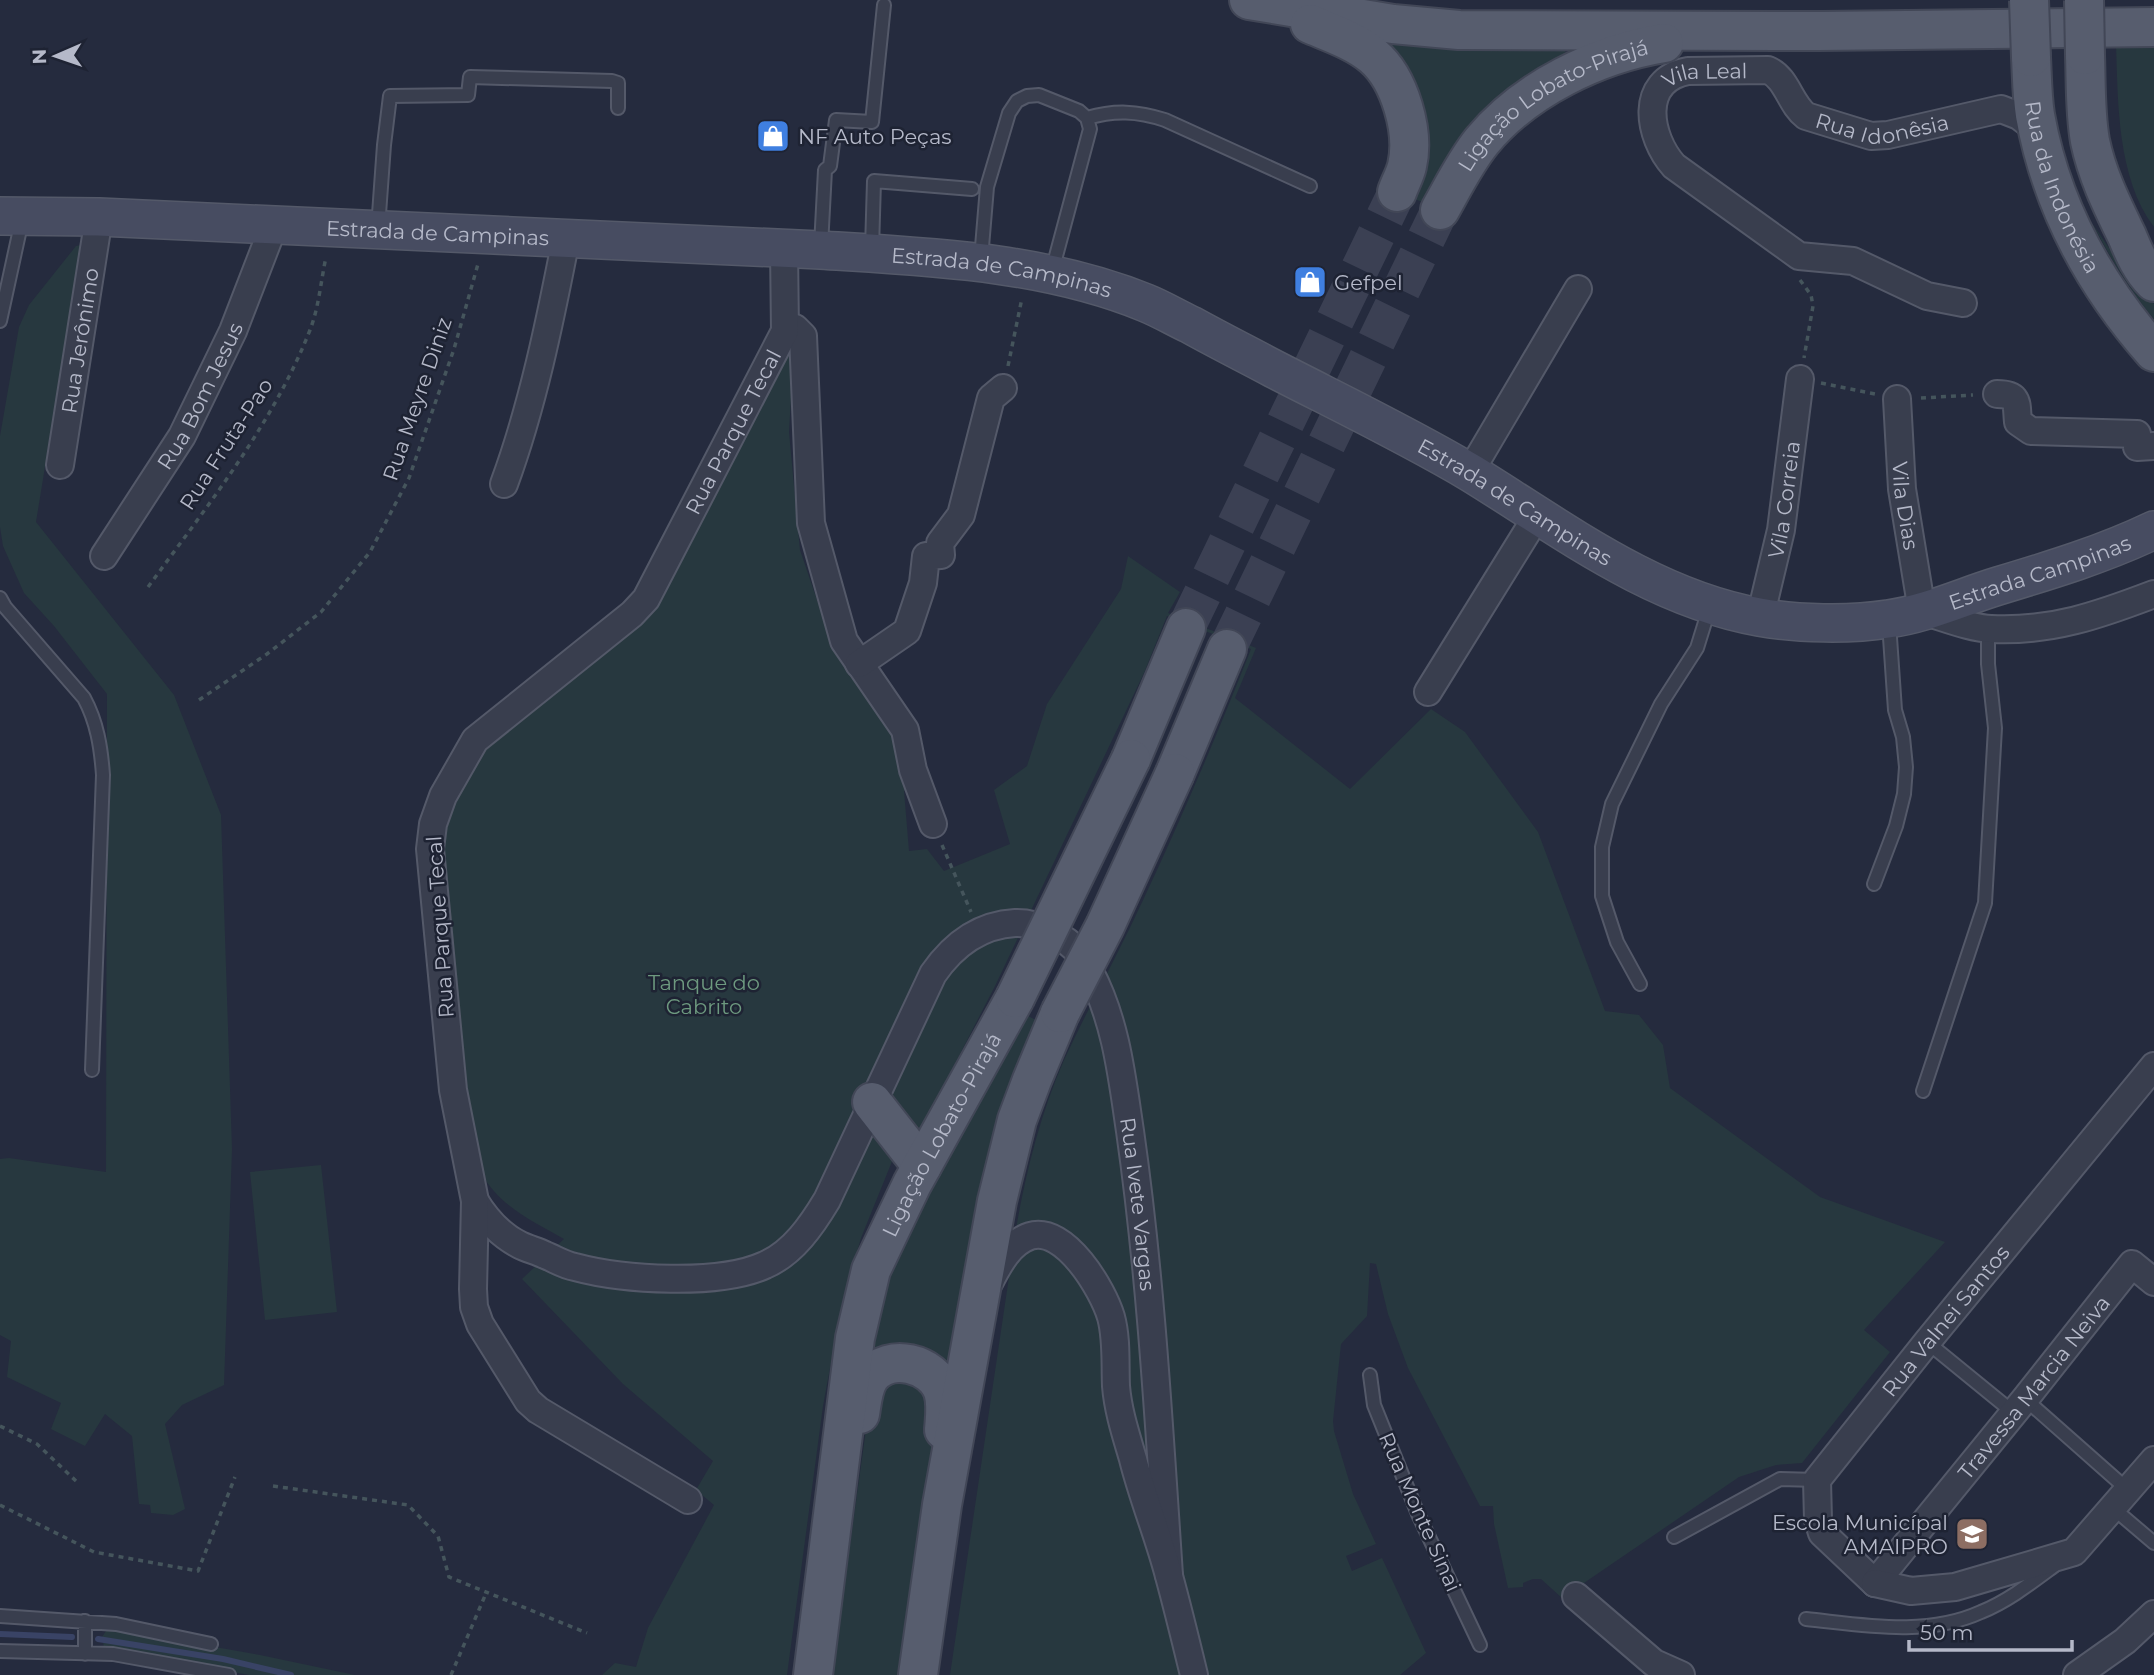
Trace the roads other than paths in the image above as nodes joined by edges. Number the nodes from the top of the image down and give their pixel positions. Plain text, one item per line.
1 (1234, 0) edge
2 (1249, 0) edge
3 (2029, 0) edge
4 (2084, 0) edge
5 (884, 5) dead end
6 (2154, 27) edge
7 (1821, 31) junction
8 (1768, 70) joint
9 (618, 108) dead end
10 (1087, 118) junction
11 (2029, 123) junction
12 (1310, 186) dead end
13 (972, 189) dead end
14 (1397, 192) tunnel mouth
15 (1440, 210) tunnel mouth
16 (11, 216) edge
17 (99, 217) junction
18 (274, 225) junction
19 (378, 229) junction
20 (566, 239) junction
21 (785, 248) junction
22 (2141, 248) edge
23 (820, 250) junction
24 (872, 253) junction
25 (981, 262) junction
26 (1051, 274) junction
27 (2154, 282) edge
28 (1578, 289) dead end
29 (1962, 303) dead end
30 (0, 321) edge
31 (785, 331) junction
32 (2154, 352) edge
33 (1800, 379) road end
34 (1003, 388) road end
35 (1997, 394) dead end
36 (1897, 399) dead end
37 (2154, 446) edge
38 (60, 465) dead end
39 (1470, 472) junction
40 (505, 484) dead end
41 (1537, 516) junction
42 (2154, 530) edge
43 (104, 556) dead end
44 (1984, 590) junction
45 (2154, 594) edge
46 (0, 598) edge
47 (1710, 606) junction
48 (1905, 615) junction
49 (1760, 618) junction
50 (1186, 628) tunnel mouth
51 (1988, 629) junction
52 (1227, 649) tunnel mouth
53 (859, 664) junction
54 (1428, 692) dead end
55 (933, 824) road end
56 (1874, 884) dead end
57 (1640, 984) dead end
58 (2154, 1066) edge
59 (92, 1070) dead end
60 (1923, 1091) dead end
61 (872, 1102) junction
62 (922, 1166) junction
63 (475, 1201) junction
64 (2154, 1282) edge
65 (977, 1307) junction
66 (1927, 1342) junction
67 (1370, 1375) dead end
68 (2020, 1406) junction
69 (2154, 1460) edge
70 (1817, 1480) junction
71 (2121, 1499) junction
72 (688, 1500) dead end
73 (942, 1505) junction
74 (1674, 1537) dead end
75 (831, 1539) junction
76 (2154, 1543) edge
77 (2074, 1552) junction
78 (1169, 1575) junction
79 (1875, 1583) junction
80 (1576, 1596) dead end
81 (2154, 1614) edge
82 (0, 1616) edge
83 (1805, 1619) dead end
84 (85, 1621) junction
85 (211, 1644) dead end
86 (1480, 1645) dead end
87 (0, 1651) edge
88 (85, 1654) junction
89 (229, 1675) edge
90 (813, 1675) edge
91 (918, 1675) edge
92 (1194, 1675) edge
93 (1681, 1675) edge
94 (2077, 1675) edge

1 - 14 main road
2 - 7 main road
3 - 11 main road, Rua da Indonésia, bridge
4 - 22 main road, bridge
5 - 23 lane
6 - 7 main road
7 - 15 main road, Ligação Lobato-Pirajá
8 - 11 street, Rua Idonêsia
8 - 29 street, Vila Leal
9 - 19 lane
10 - 12 lane
10 - 25 lane
10 - 26 lane
11 - 32 main road, Rua da Indonésia
13 - 24 lane
16 - 17 main road, Estrada de Campinas
16 - 30 lane
17 - 18 main road, Estrada de Campinas
17 - 38 street, Rua Jerônimo
18 - 19 main road, Estrada de Campinas
18 - 43 street, Rua Bom Jesus
19 - 20 main road, Estrada de Campinas
20 - 21 main road, Estrada de Campinas
20 - 40 street
21 - 23 main road, Estrada de Campinas
21 - 31 street, Rua Parque Tecal
22 - 27 main road
23 - 24 main road, Estrada de Campinas
24 - 25 main road, Estrada de Campinas
25 - 26 main road, Estrada de Campinas
26 - 39 main road, Estrada de Campinas
28 - 39 street
31 - 53 street, Rua Parque Tecal
31 - 63 street, Rua Parque Tecal
33 - 49 street, Vila Correia
34 - 53 street
35 - 37 street
36 - 48 street, Vila Dias
39 - 41 main road, Estrada de Campinas
41 - 47 main road, Estrada de Campinas
41 - 54 street
42 - 44 main road, Estrada Campinas
44 - 48 main road, Estrada Campinas
44 - 51 street
45 - 51 street
46 - 59 lane
47 - 49 main road, Estrada de Campinas
47 - 57 lane
48 - 49 main road, Estrada de Campinas
48 - 51 street
48 - 56 lane
50 - 62 main road, Ligação Lobato-Pirajá, bridge
51 - 60 lane
52 - 65 main road, bridge
53 - 55 street
58 - 66 street, Rua Valnei Santos
61 - 62 main road
61 - 63 street, Rua Ivete Vargas
61 - 78 street, Rua Ivete Vargas
62 - 75 main road, Ligação Lobato-Pirajá
63 - 72 street, Rua Parque Tecal
64 - 68 street, Travessa Marcia Neiva
65 - 73 main road
65 - 78 street, Rua Ivete Vargas
66 - 68 lane
66 - 70 street, Rua Valnei Santos
67 - 86 lane, Rua Monte Sinai
68 - 71 lane
68 - 79 street, Travessa Marcia Neiva
69 - 71 street
70 - 74 lane
70 - 79 street
71 - 76 lane
71 - 77 street
73 - 75 main road
73 - 91 main road
75 - 90 main road, Ligação Lobato-Pirajá
77 - 79 street
77 - 83 lane
78 - 92 street, Rua Ivete Vargas
80 - 93 street
81 - 94 street
82 - 84 lane
84 - 85 lane
84 - 88 lane
87 - 88 lane
88 - 89 lane

